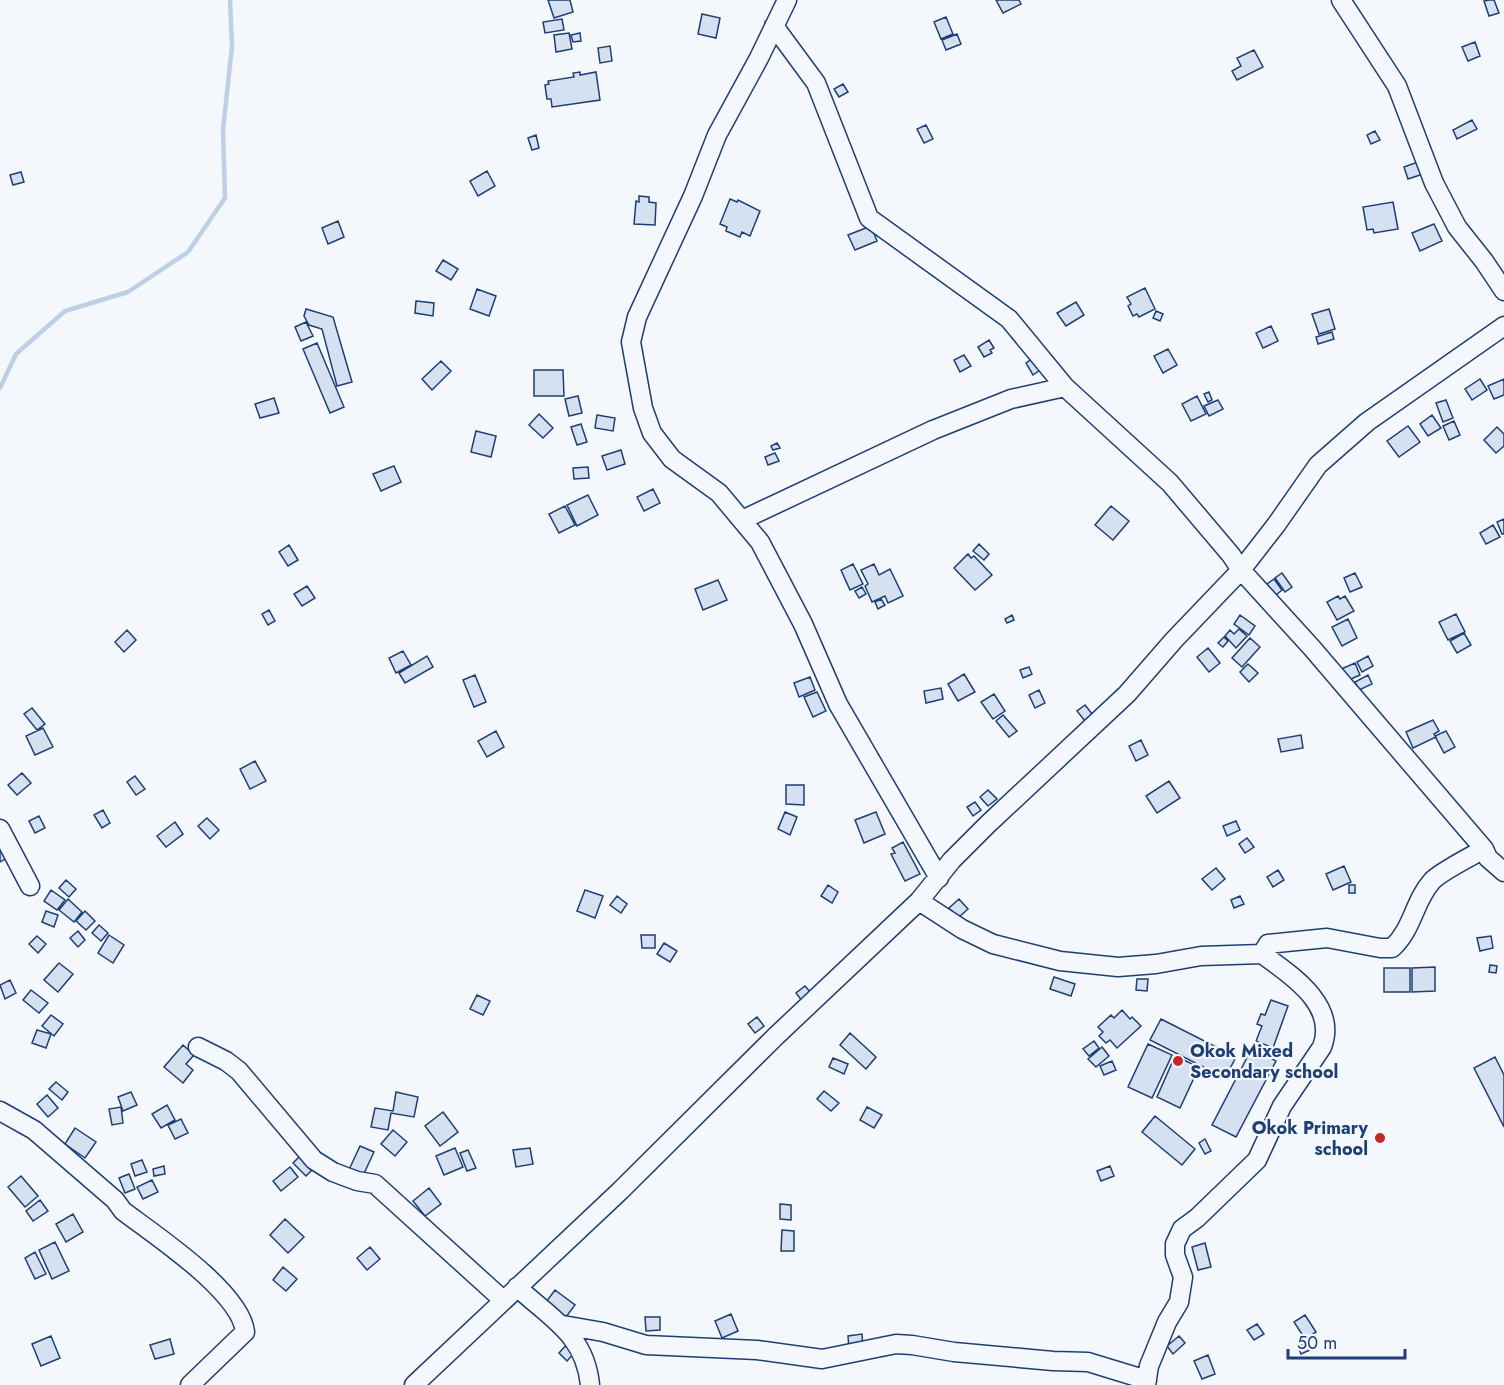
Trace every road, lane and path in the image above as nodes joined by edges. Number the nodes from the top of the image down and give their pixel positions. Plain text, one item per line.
1 (787, 0) edge
2 (1341, 0) edge
3 (774, 26) junction
4 (1504, 291) edge
5 (1504, 326) edge
6 (1065, 387) junction
7 (742, 520) junction
8 (1241, 570) junction
9 (0, 829) edge
10 (1484, 849) junction
11 (1504, 872) edge
12 (939, 878) junction
13 (30, 886) dead end
14 (919, 901) junction
15 (1262, 954) junction
16 (198, 1047) dead end
17 (0, 1111) edge
18 (517, 1287) junction
19 (503, 1300) junction
20 (563, 1325) junction
21 (1146, 1382) edge
22 (190, 1385) edge
23 (414, 1385) edge
24 (590, 1385) edge

1 - 3 street
2 - 4 street
3 - 6 street
3 - 7 street
5 - 8 street
6 - 7 street
6 - 8 street
7 - 12 street
8 - 10 street
8 - 12 street
9 - 13 street
10 - 11 street
10 - 15 street
12 - 14 street
14 - 15 street
14 - 18 street
15 - 21 street
16 - 19 street
17 - 22 street
18 - 19 street
18 - 20 street
19 - 23 street
20 - 21 street
20 - 24 street

